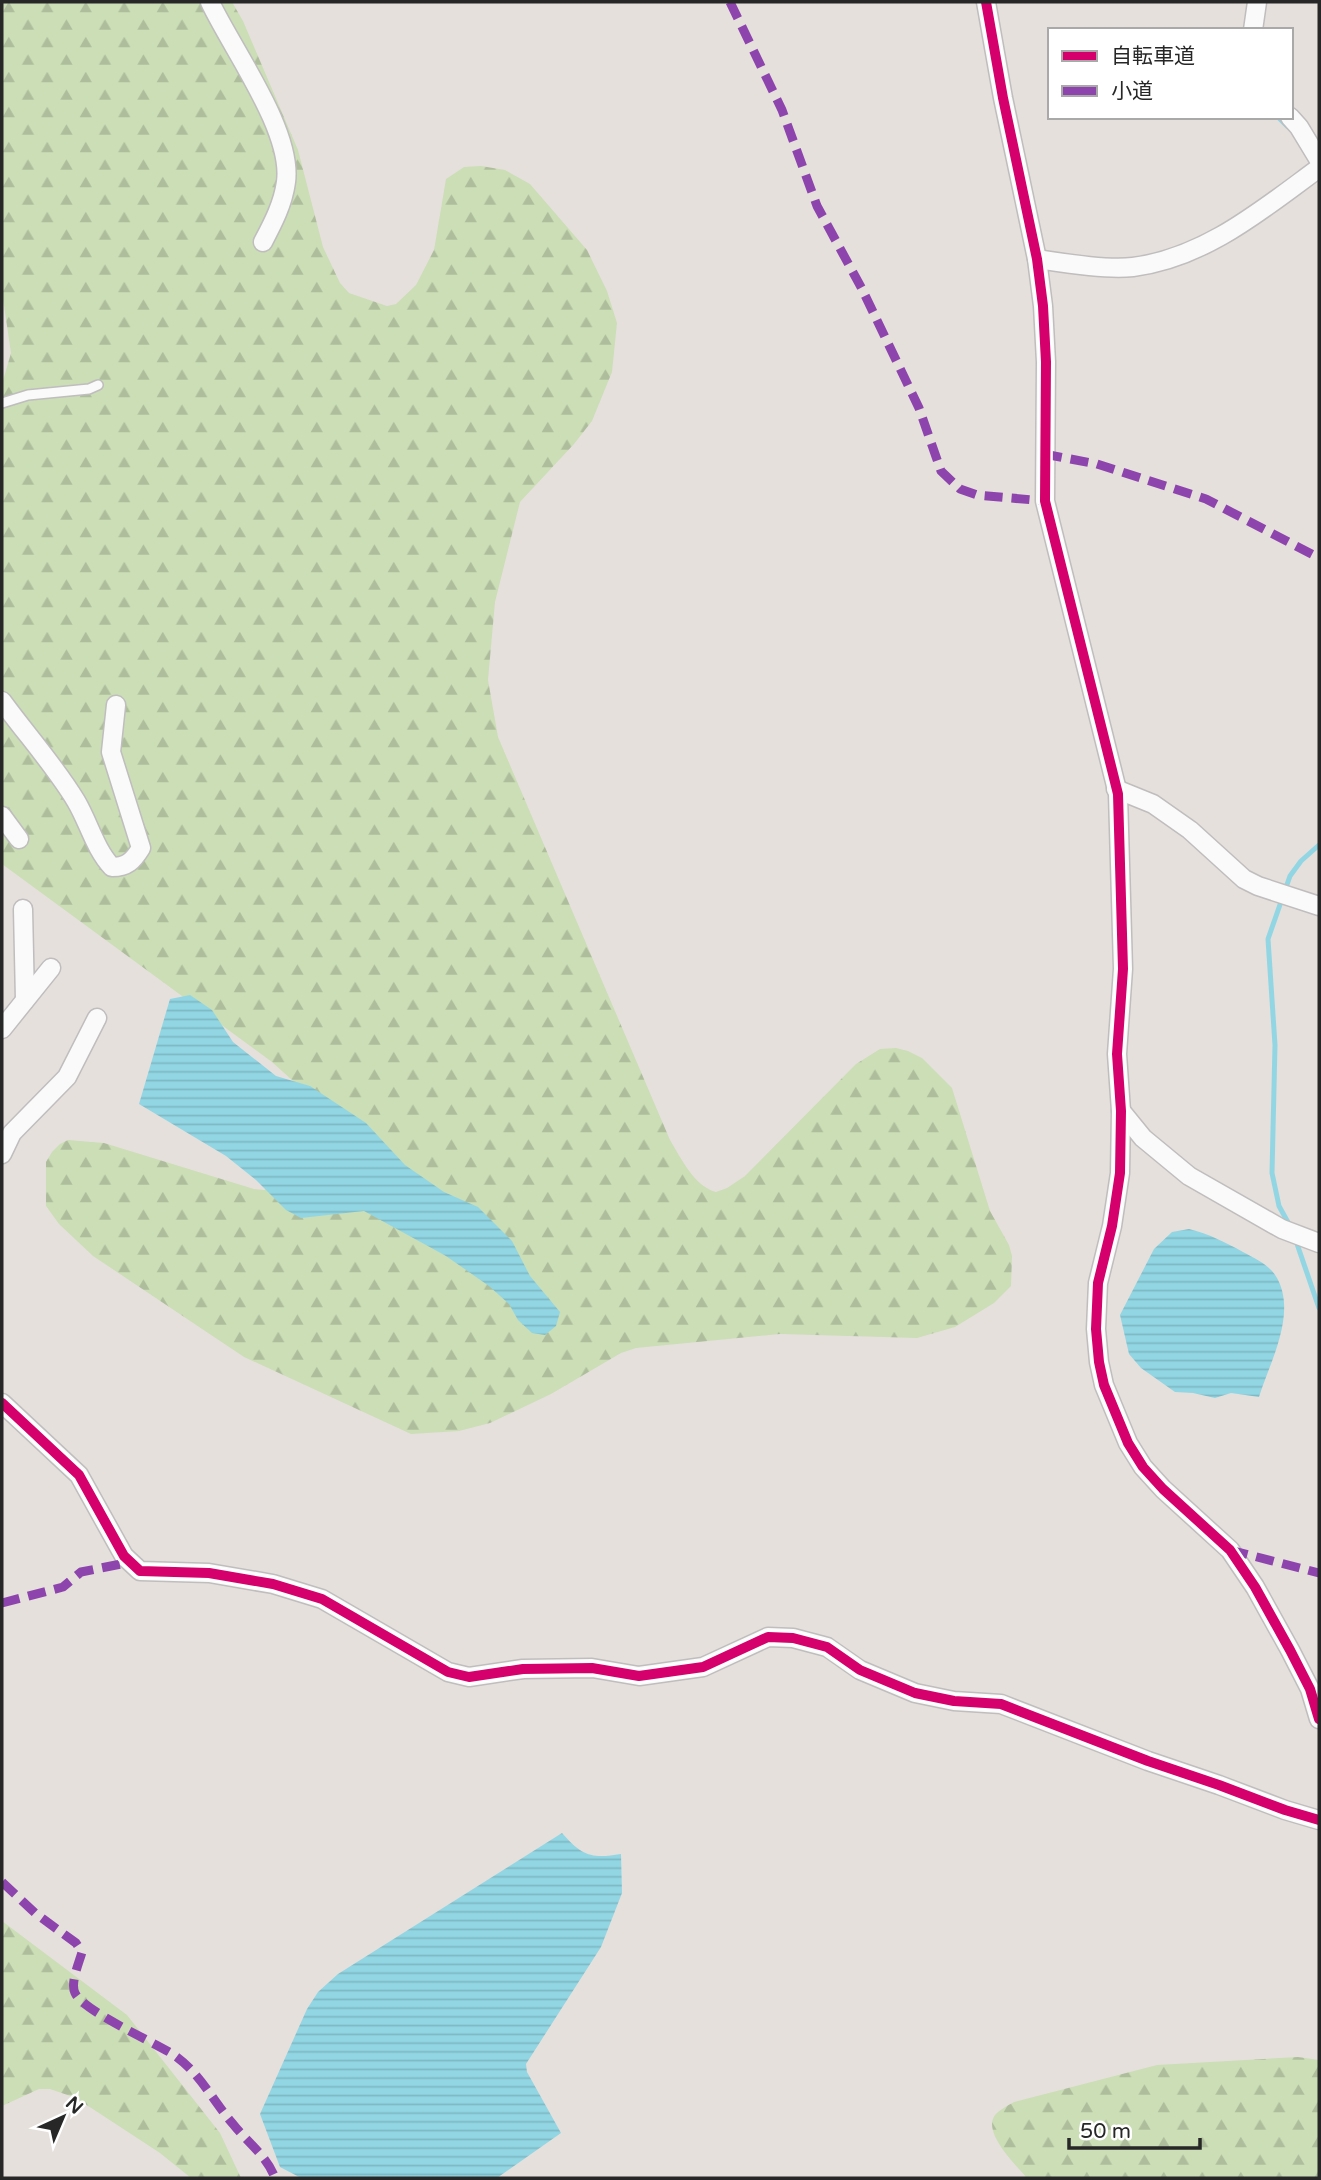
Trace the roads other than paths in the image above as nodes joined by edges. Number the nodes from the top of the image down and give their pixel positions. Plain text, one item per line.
1 (210, 2) edge
2 (986, 2) edge
3 (1257, 2) edge
4 (1253, 28) edge
5 (1292, 119) edge
6 (1319, 160) edge
7 (1319, 167) edge
8 (263, 242) dead end
9 (1037, 259) junction
10 (98, 385) dead end
11 (2, 403) edge
12 (2, 701) edge
13 (116, 705) dead end
14 (1116, 789) junction
15 (2, 816) edge
16 (19, 839) dead end
17 (1319, 906) edge
18 (23, 909) dead end
19 (51, 968) dead end
20 (25, 1000) junction
21 (97, 1018) dead end
22 (2, 1029) edge
23 (1121, 1111) junction
24 (2, 1154) edge
25 (1319, 1243) edge
26 (2, 1403) edge
27 (1319, 1719) edge
28 (1319, 1820) edge

1 - 8 street
2 - 9 street
3 - 4 street
5 - 6 street
7 - 9 street
9 - 14 street
10 - 11 lane
12 - 13 street
14 - 17 street
14 - 23 street
15 - 16 street
18 - 20 street
19 - 20 street
20 - 22 street
21 - 24 street
23 - 25 street
23 - 27 street
26 - 28 street

